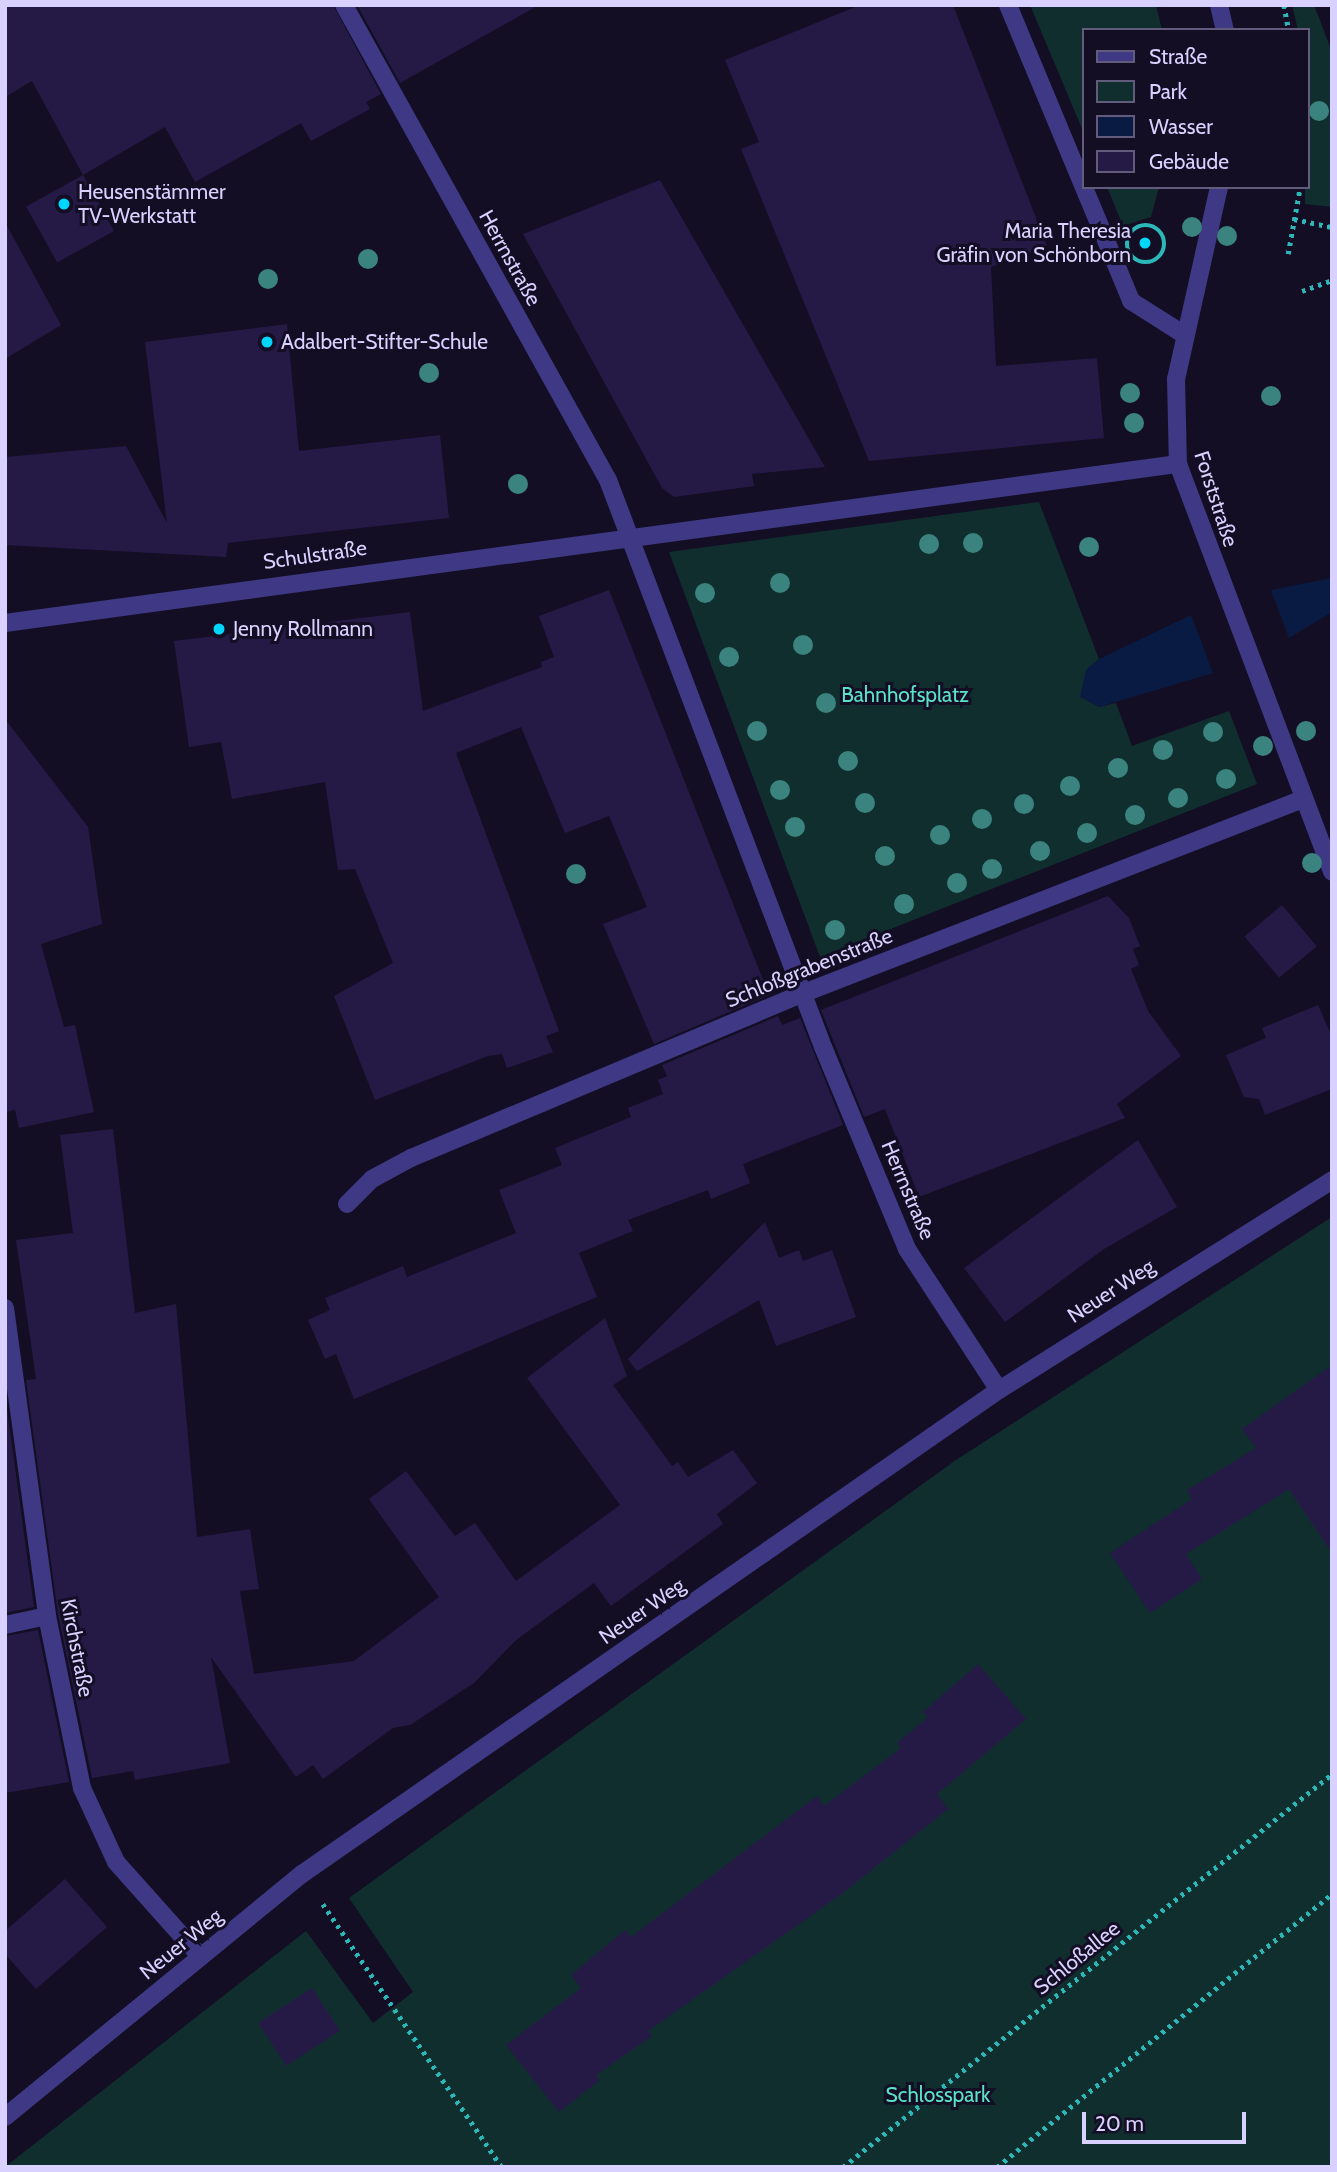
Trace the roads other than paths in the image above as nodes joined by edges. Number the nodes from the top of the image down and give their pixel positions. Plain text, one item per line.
1 (344, 5) edge
2 (1007, 5) edge
3 (1219, 5) edge
4 (1225, 28) edge
5 (1082, 184) edge
6 (1084, 189) edge
7 (1219, 189) edge
8 (1183, 334) junction
9 (1178, 464) junction
10 (632, 535) junction
11 (5, 623) edge
12 (1303, 799) junction
13 (1332, 872) edge
14 (804, 993) junction
15 (1332, 1180) edge
16 (347, 1204) dead end
17 (5, 1308) edge
18 (999, 1390) junction
19 (47, 1616) junction
20 (5, 1625) edge
21 (201, 1957) junction
22 (5, 2117) edge

1 - 10 street, Herrnstraße
2 - 5 street
3 - 4 street
6 - 8 street
7 - 8 street, Forststraße
8 - 9 street, Forststraße
9 - 10 street
9 - 12 street, Forststraße
10 - 11 street, Schulstraße
10 - 14 street
12 - 13 street, Forststraße
12 - 14 street, Schloßgrabenstraße
14 - 16 street, Schloßgrabenstraße
14 - 18 street, Herrnstraße
15 - 18 street, Neuer Weg
17 - 19 street, Kirchstraße
18 - 21 street, Neuer Weg
19 - 20 street
19 - 21 street, Kirchstraße
21 - 22 street, Neuer Weg

